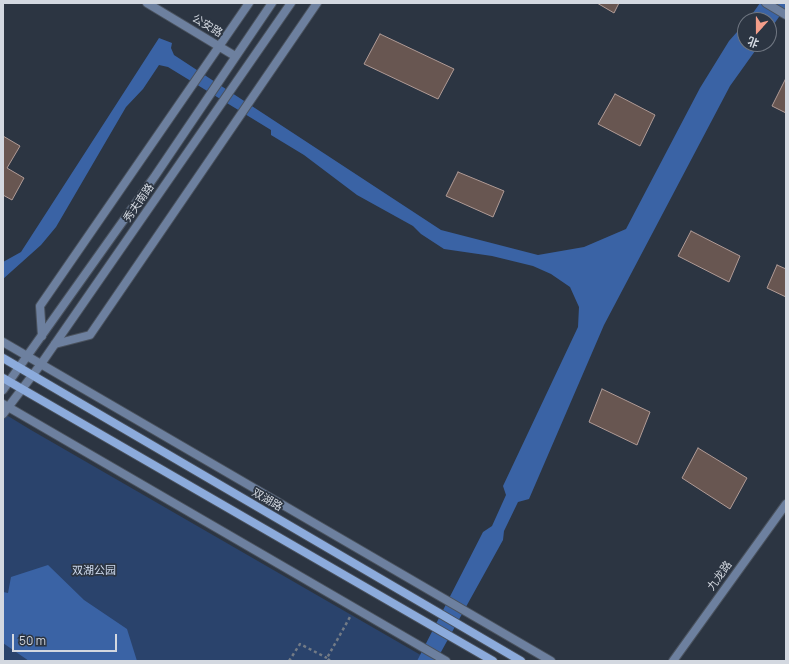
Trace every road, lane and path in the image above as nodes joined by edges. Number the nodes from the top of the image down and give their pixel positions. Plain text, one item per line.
1 (147, 3) edge
2 (249, 3) edge
3 (272, 3) edge
4 (291, 3) edge
5 (317, 3) edge
6 (766, 3) edge
7 (786, 15) edge
8 (220, 46) junction
9 (235, 56) junction
10 (42, 336) junction
11 (3, 342) edge
12 (55, 344) junction
13 (28, 356) junction
14 (3, 358) edge
15 (41, 364) junction
16 (20, 367) junction
17 (33, 376) junction
18 (6, 380) edge
19 (3, 390) edge
20 (23, 390) junction
21 (6, 406) edge
22 (3, 414) edge
23 (786, 504) edge
24 (355, 608) junction
25 (327, 658) junction
26 (289, 661) edge
27 (330, 661) edge
28 (446, 661) edge
29 (493, 661) edge
30 (521, 661) edge
31 (551, 661) edge
32 (673, 661) edge

1 - 8 street, 公安路
2 - 8 street
3 - 9 street, 秀夫南路
4 - 12 street, 秀夫南路
5 - 12 street
6 - 7 street
8 - 9 street, 公安路
8 - 10 street
9 - 10 street, 秀夫南路
10 - 13 street, 秀夫南路
11 - 13 street
12 - 15 street, 秀夫南路
13 - 15 street
13 - 16 street, 秀夫南路
14 - 16 main road, 双湖路
15 - 17 street, 秀夫南路
15 - 31 street
16 - 17 main road, 双湖路
16 - 18 street, 秀夫南路
17 - 20 street, 秀夫南路
17 - 30 main road, 双湖路
18 - 19 street, 秀夫南路
18 - 20 main road
20 - 21 street, 秀夫南路
20 - 29 main road
21 - 22 street, 秀夫南路
21 - 24 street
23 - 32 street, 九龙路
24 - 25 path
24 - 28 street
25 - 26 path
25 - 27 path

